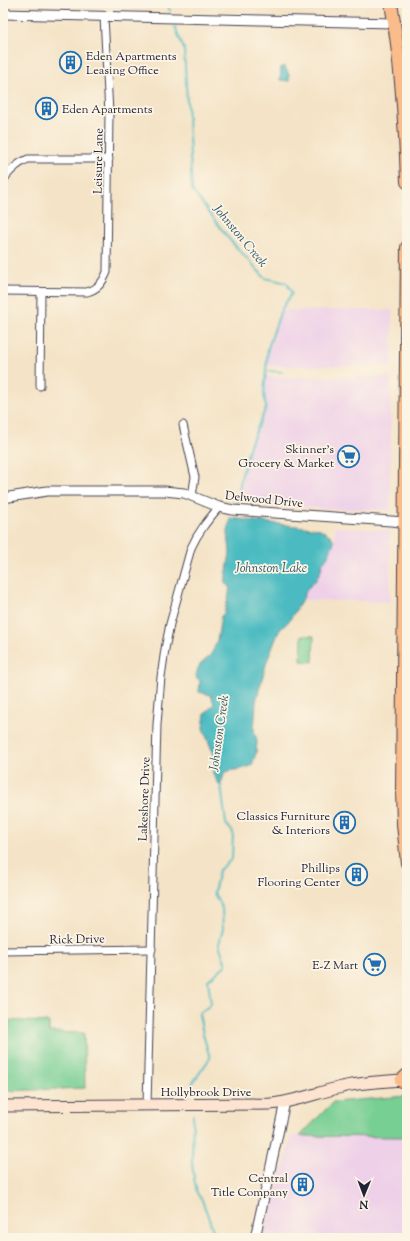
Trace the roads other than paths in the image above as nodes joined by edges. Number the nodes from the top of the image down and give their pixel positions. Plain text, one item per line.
1 (390, 3) edge
2 (3, 14) edge
3 (104, 16) junction
4 (394, 23) junction
5 (109, 159) junction
6 (3, 182) edge
7 (407, 182) edge
8 (407, 247) edge
9 (407, 260) edge
10 (3, 291) edge
11 (41, 292) junction
12 (40, 386) dead end
13 (183, 425) dead end
14 (192, 496) junction
15 (3, 498) edge
16 (219, 507) junction
17 (406, 522) edge
18 (406, 855) edge
19 (152, 949) junction
20 (3, 951) edge
21 (405, 1079) edge
22 (285, 1102) junction
23 (147, 1105) junction
24 (3, 1106) edge
25 (255, 1238) edge

1 - 4 main road
2 - 3 street
3 - 4 street
3 - 5 street, Leisure Lane
4 - 7 main road
5 - 6 street
5 - 11 street, Leisure Lane
8 - 9 main road
9 - 17 main road
10 - 11 street
11 - 12 street
13 - 14 street
14 - 15 street, Delwood Drive
14 - 16 street, Delwood Drive
16 - 17 street, Delwood Drive
16 - 19 street, Lakeshore Drive
17 - 18 main road
19 - 20 street, Rick Drive
19 - 23 street, Lakeshore Drive
21 - 22 main road, Hollybrook Drive
22 - 23 main road, Hollybrook Drive
22 - 25 street
23 - 24 main road, Hollybrook Drive

